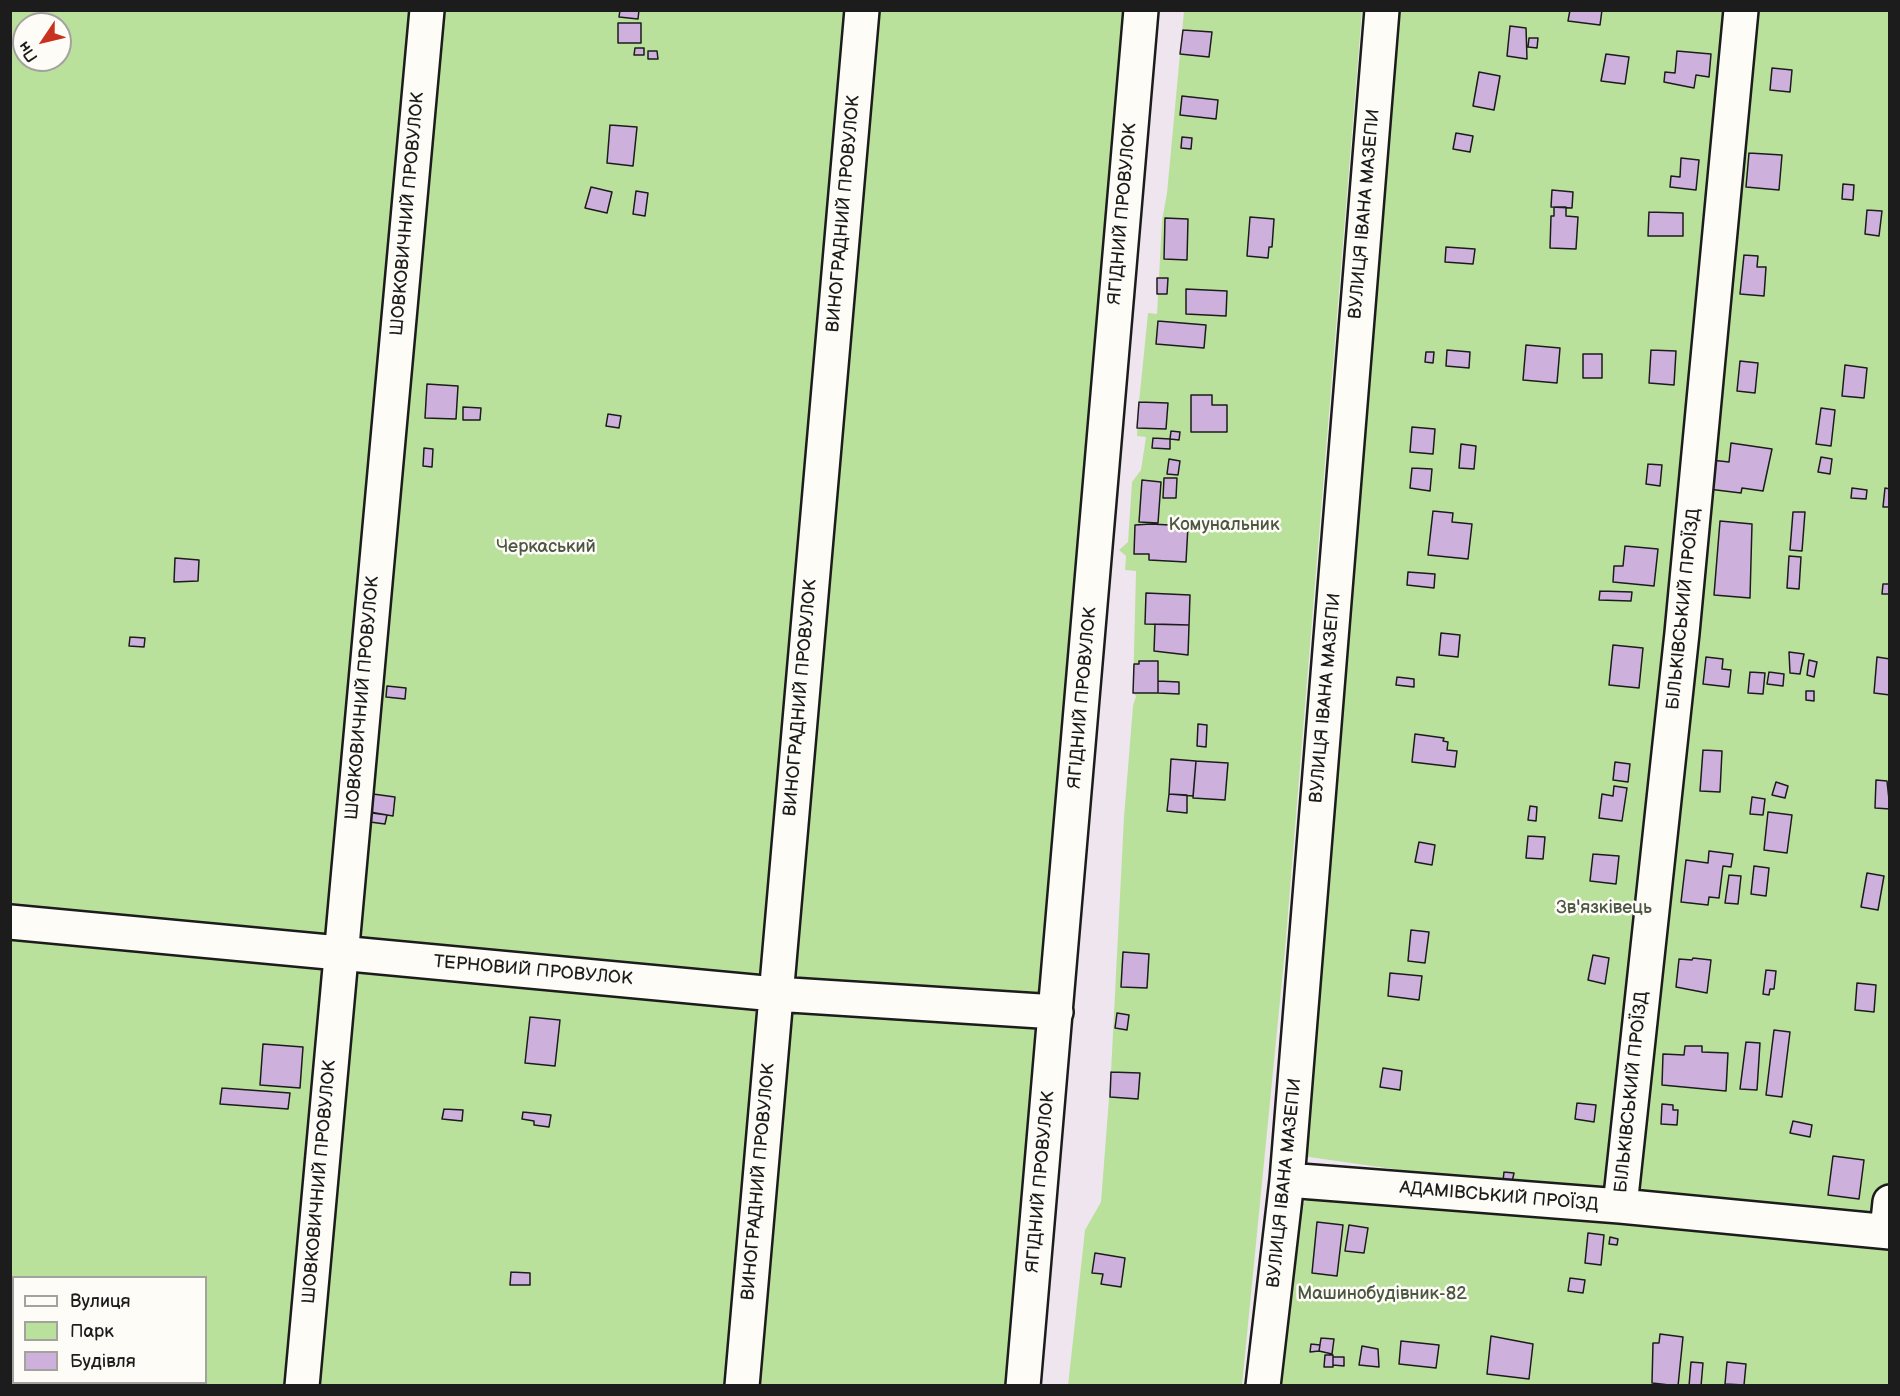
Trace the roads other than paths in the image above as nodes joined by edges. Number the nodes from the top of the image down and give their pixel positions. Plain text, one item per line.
1 (427, 10) edge
2 (862, 10) edge
3 (1140, 10) edge
4 (1382, 10) edge
5 (1741, 10) edge
6 (10, 922) edge
7 (340, 953) junction
8 (775, 994) junction
9 (1056, 1012) junction
10 (1287, 1180) junction
11 (1620, 1206) junction
12 (1889, 1222) edge
13 (302, 1386) edge
14 (742, 1386) edge
15 (1023, 1386) edge
16 (1263, 1386) edge

1 - 7 street, ШОВКОВИЧНИЙ ПРОВУЛОК
2 - 8 street, ВИНОГРАДНИЙ ПРОВУЛОК
3 - 9 street, ЯГІДНИЙ ПРОВУЛОК
4 - 10 street, ВУЛИЦЯ ІВАНА МАЗЕПИ
5 - 11 street, БІЛЬКІВСЬКИЙ ПРОЇЗД
6 - 7 street, ТЕРНОВИЙ ПРОВУЛОК
7 - 8 street, ТЕРНОВИЙ ПРОВУЛОК
7 - 13 street, ШОВКОВИЧНИЙ ПРОВУЛОК
8 - 9 street, ТЕРНОВИЙ ПРОВУЛОК
8 - 14 street, ВИНОГРАДНИЙ ПРОВУЛОК
9 - 15 street, ЯГІДНИЙ ПРОВУЛОК
10 - 11 street, АДАМІВСЬКИЙ ПРОЇЗД
10 - 16 street, ВУЛИЦЯ ІВАНА МАЗЕПИ
11 - 12 street, АДАМІВСЬКИЙ ПРОЇЗД

